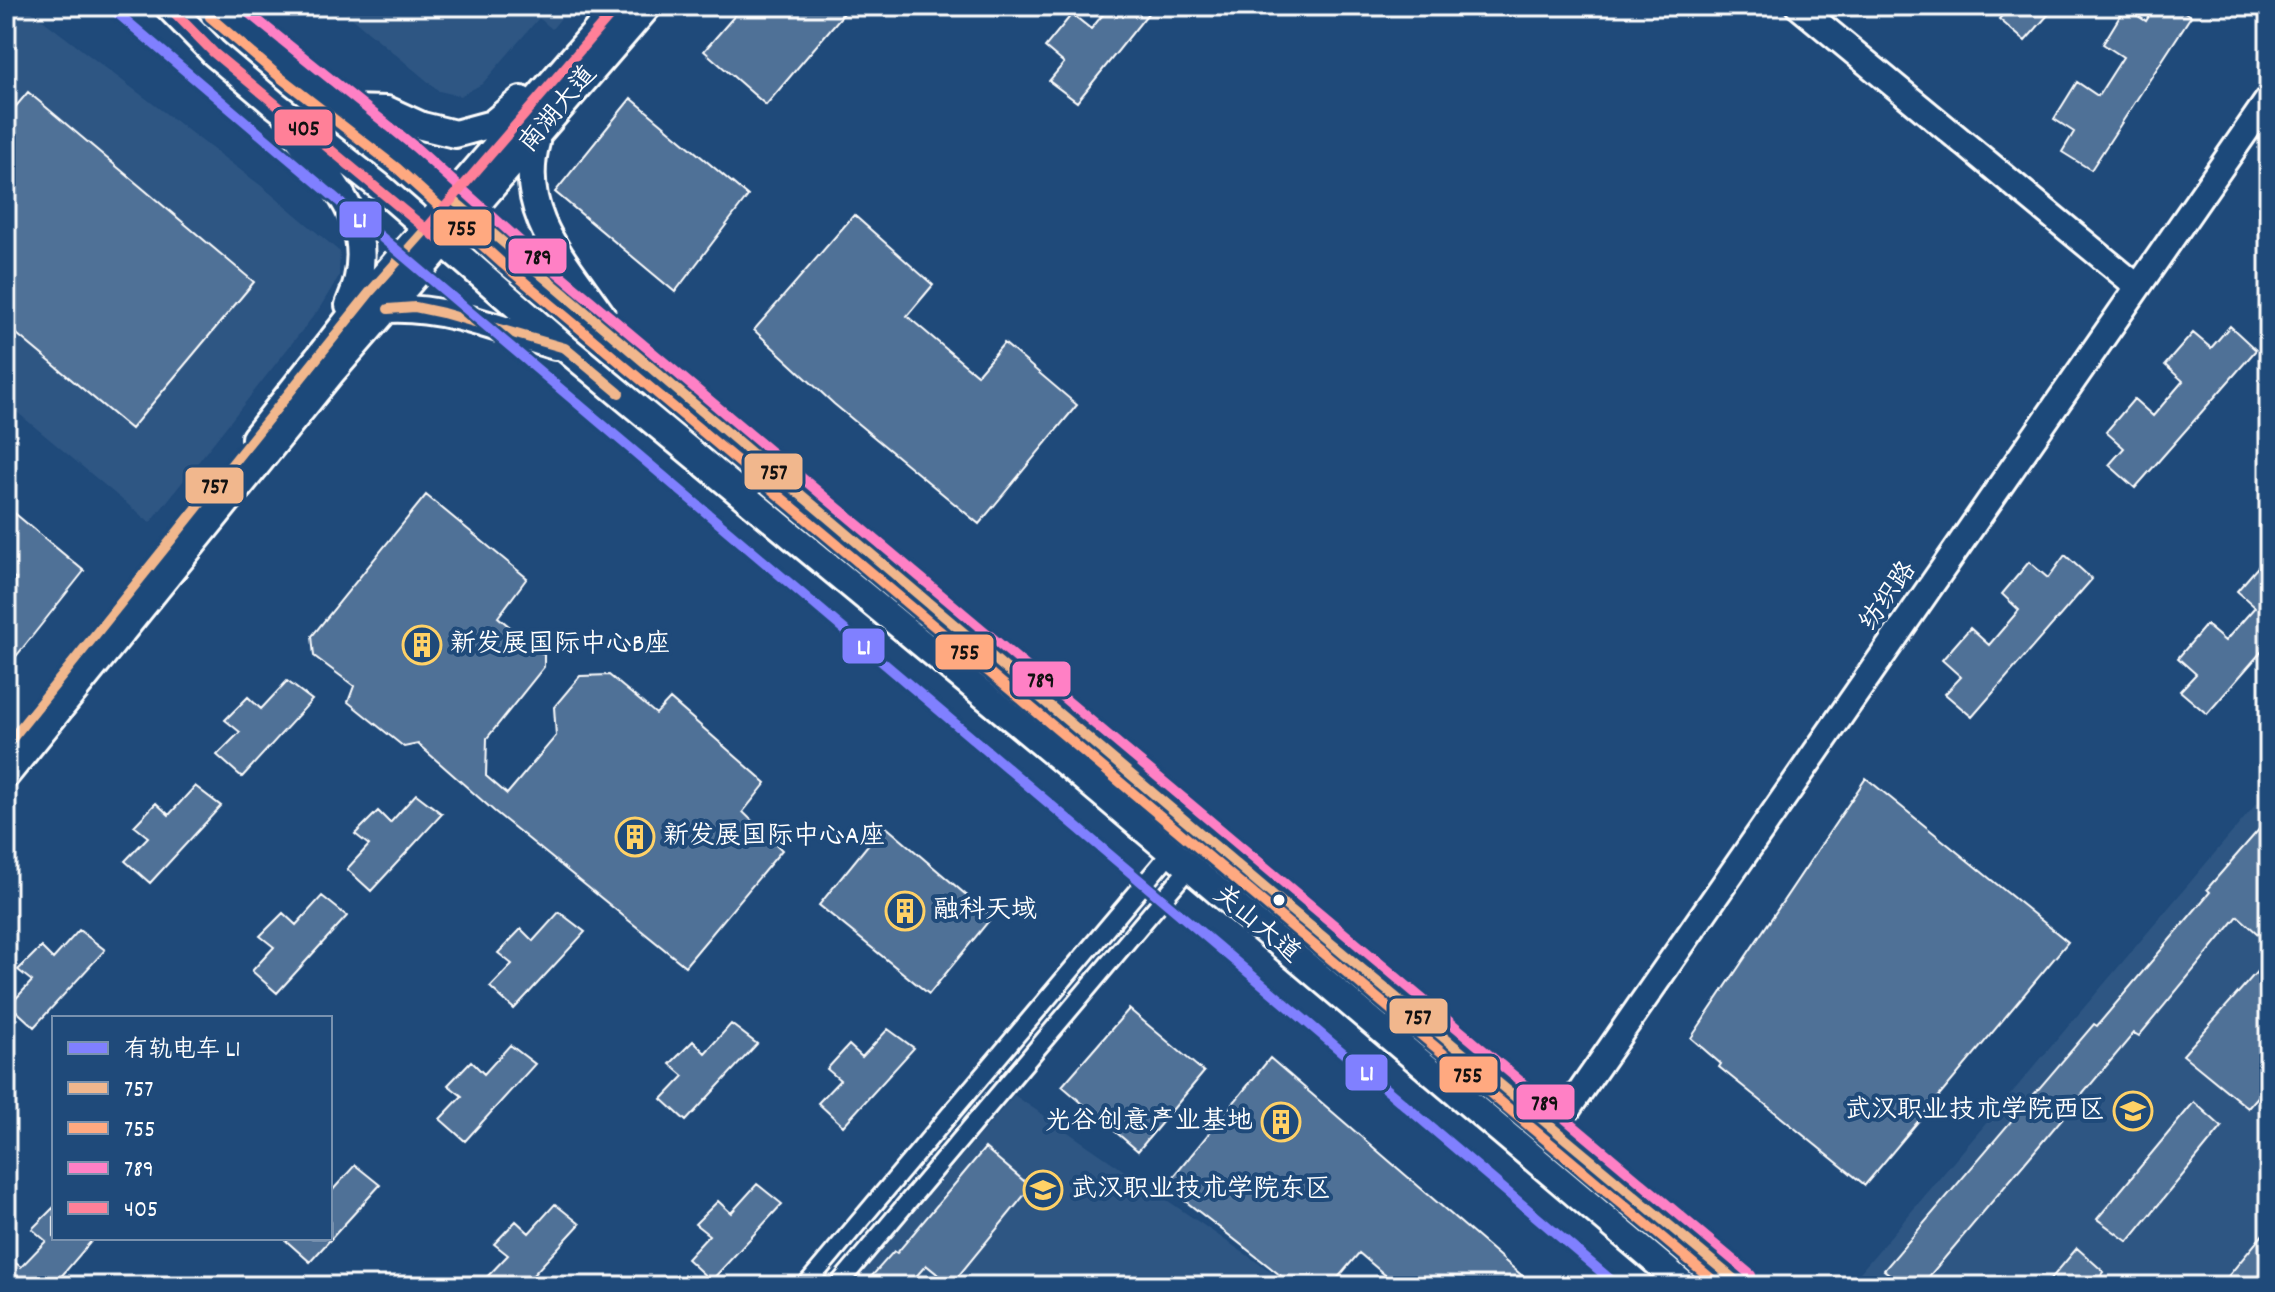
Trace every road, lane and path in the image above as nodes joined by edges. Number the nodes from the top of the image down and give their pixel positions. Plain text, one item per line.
1 (168, 6) edge
2 (219, 6) edge
3 (648, 6) edge
4 (1798, 6) edge
5 (614, 10) edge
6 (2269, 98) edge
7 (273, 103) junction
8 (347, 109) junction
9 (537, 139) junction
10 (461, 207) junction
11 (436, 236) junction
12 (2138, 287) junction
13 (388, 309) junction
14 (334, 340) junction
15 (619, 340) junction
16 (565, 348) junction
17 (6, 746) edge
18 (6, 775) edge
19 (1180, 860) junction
20 (1555, 1128) junction
21 (805, 1286) edge
22 (837, 1286) edge
23 (1685, 1286) edge
24 (1742, 1286) edge

1 - 7 main road, 关山大道
2 - 8 main road, 关山大道
3 - 9 main road, 南湖大道
4 - 12 main road
5 - 8 main road
5 - 10 main road, 南湖大道
6 - 12 main road, 纺织路
7 - 11 main road, 关山大道
7 - 14 main road
8 - 10 main road, 关山大道
9 - 10 main road, 南湖大道
9 - 15 main road
10 - 11 main road, 南湖大道
10 - 15 main road, 关山大道
11 - 13 main road
11 - 14 main road
11 - 16 main road, 关山大道
12 - 20 main road, 纺织路
13 - 16 main road
13 - 18 main road
14 - 17 main road
15 - 20 main road, 关山大道
16 - 19 main road, 关山大道
19 - 21 street
19 - 22 street
19 - 23 main road, 关山大道
20 - 24 main road, 关山大道

